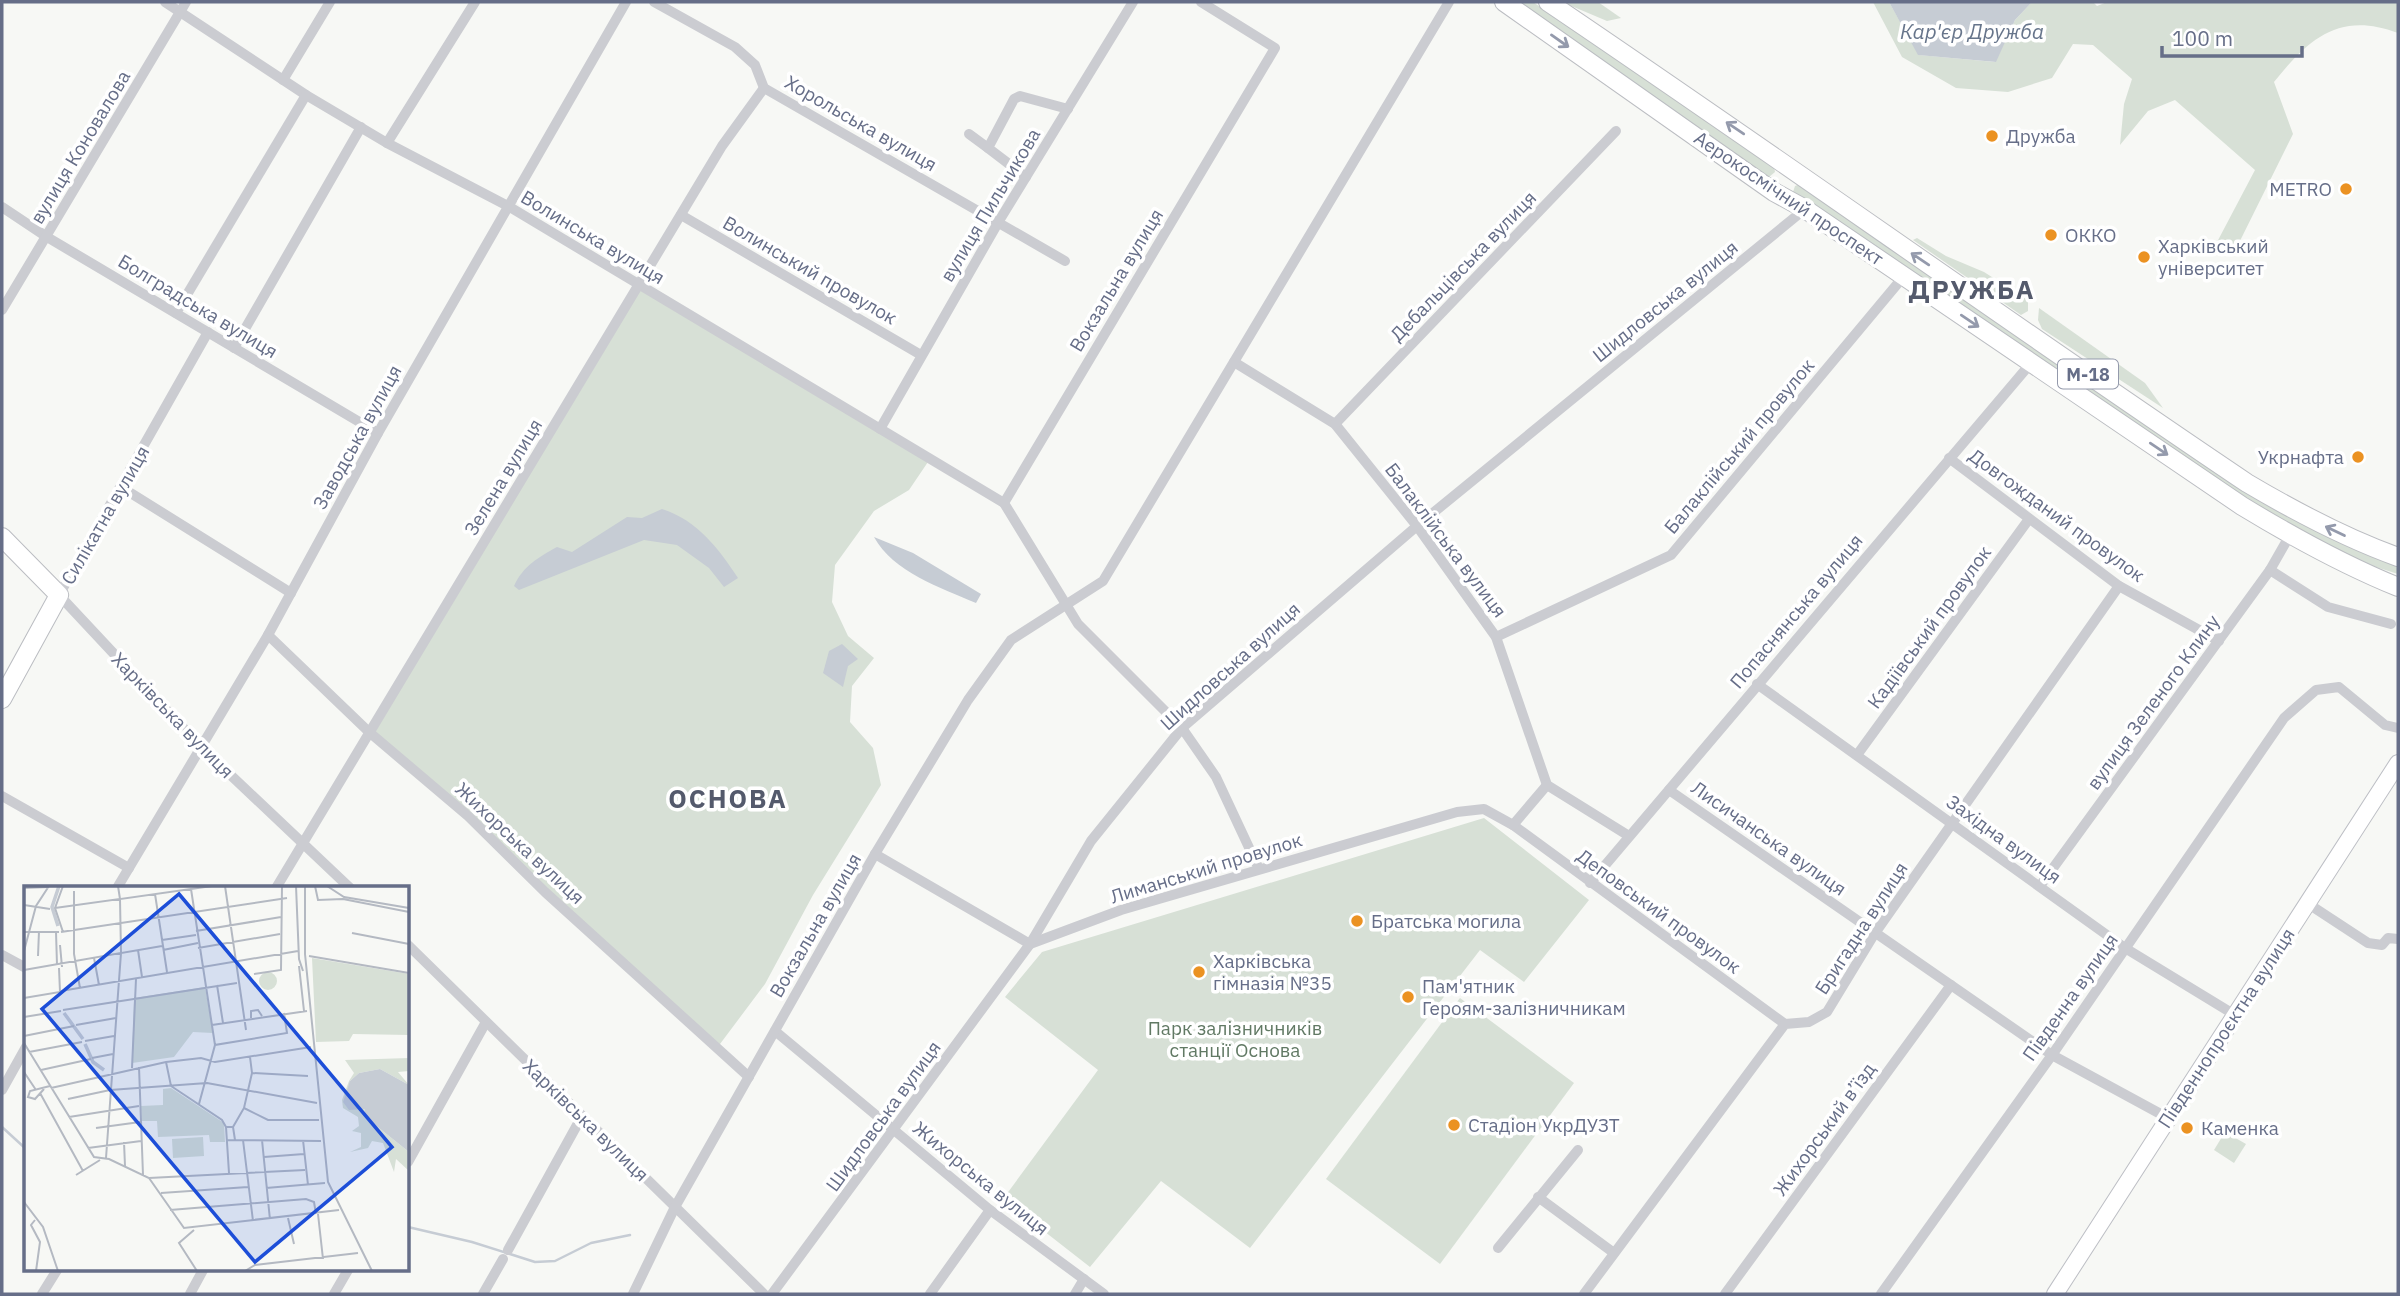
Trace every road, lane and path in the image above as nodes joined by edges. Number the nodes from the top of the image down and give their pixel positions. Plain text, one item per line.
1 (165, 2) edge
2 (330, 2) edge
3 (475, 2) edge
4 (626, 2) edge
5 (654, 2) edge
6 (1133, 2) edge
7 (1201, 2) edge
8 (1449, 2) edge
9 (1504, 2) edge
10 (1548, 2) edge
11 (183, 7) edge
12 (282, 80) junction
13 (764, 88) junction
14 (306, 95) junction
15 (1068, 108) junction
16 (361, 127) junction
17 (1616, 131) dead end
18 (969, 134) dead end
19 (387, 143) junction
20 (988, 148) junction
21 (1792, 166) junction
22 (1026, 177) junction
23 (1774, 192) junction
24 (508, 206) junction
25 (2, 207) edge
26 (1805, 209) junction
27 (681, 215) junction
28 (999, 221) junction
29 (47, 237) junction
30 (1065, 261) dead end
31 (1905, 276) junction
32 (639, 286) junction
33 (2, 310) edge
34 (176, 313) junction
35 (208, 332) junction
36 (234, 348) junction
37 (921, 355) junction
38 (1234, 362) junction
39 (2031, 363) junction
40 (1335, 424) junction
41 (880, 429) junction
42 (378, 433) junction
43 (1949, 458) junction
44 (121, 487) junction
45 (1003, 503) junction
46 (2029, 519) junction
47 (1417, 526) junction
48 (2290, 535) junction
49 (2, 537) edge
50 (2398, 557) edge
51 (2270, 569) junction
52 (2119, 586) junction
53 (2398, 587) edge
54 (291, 593) junction
55 (60, 595) junction
56 (1066, 603) junction
57 (2392, 624) dead end
58 (268, 635) junction
59 (1496, 637) junction
60 (2219, 641) junction
61 (1757, 684) junction
62 (2, 699) edge
63 (1182, 728) junction
64 (2398, 728) edge
65 (369, 732) junction
66 (202, 748) junction
67 (1857, 755) junction
68 (2398, 763) edge
69 (1547, 785) junction
70 (1669, 790) junction
71 (2, 796) edge
72 (1952, 823) junction
73 (1513, 825) junction
74 (1629, 836) junction
75 (303, 842) junction
76 (874, 854) junction
77 (129, 868) junction
78 (1259, 869) junction
79 (1590, 883) junction
80 (118, 886) edge
81 (277, 886) edge
82 (348, 886) edge
83 (2040, 886) junction
84 (2307, 903) junction
85 (1875, 933) junction
86 (2398, 939) edge
87 (1030, 944) junction
88 (410, 947) edge
89 (2125, 948) junction
90 (2, 955) edge
91 (24, 967) edge
92 (1951, 985) junction
93 (2235, 1015) junction
94 (486, 1022) junction
95 (1785, 1024) junction
96 (775, 1031) junction
97 (24, 1051) edge
98 (2052, 1055) junction
99 (748, 1077) junction
100 (2, 1090) edge
101 (582, 1116) junction
102 (2168, 1118) junction
103 (895, 1131) junction
104 (1578, 1150) dead end
105 (410, 1158) edge
106 (1538, 1197) junction
107 (675, 1207) junction
108 (990, 1210) junction
109 (1498, 1248) dead end
110 (1614, 1254) junction
111 (56, 1272) edge
112 (202, 1272) edge
113 (347, 1272) edge
114 (1084, 1279) junction
115 (42, 1294) edge
116 (190, 1294) edge
117 (334, 1294) edge
118 (483, 1294) edge
119 (633, 1294) edge
120 (764, 1294) edge
121 (772, 1294) edge
122 (930, 1294) edge
123 (1074, 1294) edge
124 (1104, 1294) edge
125 (1584, 1294) edge
126 (1725, 1294) edge
127 (1881, 1294) edge
128 (2055, 1294) edge

1 - 11 street, Волинська вулиця
2 - 12 street
3 - 19 street
4 - 24 street, Заводська вулиця
5 - 13 street, Хорольська вулиця
6 - 15 street, вулиця Пильчикова
7 - 45 street, Вокзальна вулиця
8 - 38 street, Вокзальна вулиця
9 -> 23 main road, Аерокосмічний проспект / М-18
21 -> 10 main road, Аерокосмічний проспект / М-18
11 - 12 street, Волинська вулиця
11 - 29 street, вулиця Коновалова
12 - 14 street, Волинська вулиця
13 - 27 street, Зелена вулиця
13 - 28 street, Хорольська вулиця
14 - 16 street, Волинська вулиця
14 - 34 street
15 - 20 street
15 - 22 street, вулиця Пильчикова
16 - 19 street, Волинська вулиця
16 - 36 street
17 - 40 street, Дебальцівська вулиця
18 - 20 street
19 - 24 street, Волинська вулиця
20 - 22 street
21 - 23 main road
50 -> 21 main road, Аерокосмічний проспект / М-18
22 - 28 street, вулиця Пильчикова
23 - 26 main road, Аерокосмічний проспект / М-18
24 - 32 street, Волинська вулиця
24 - 42 street, Заводська вулиця
25 - 29 street, Болградська вулиця
26 - 31 main road, Аерокосмічний проспект / М-18
26 - 47 street, Шидловська вулиця
27 - 32 street, Зелена вулиця
27 - 37 street, Волинський провулок
28 - 30 street, Хорольська вулиця
28 - 37 street, вулиця Пильчикова
29 - 33 street, вулиця Коновалова
29 - 34 street, Болградська вулиця
31 -> 39 main road, Аерокосмічний проспект / М-18
31 - 59 street, Балаклійський провулок
32 - 41 street, Волинська вулиця
32 - 65 street, Зелена вулиця
34 - 35 street, Болградська вулиця
35 - 36 street, Болградська вулиця
35 - 44 street, Силікатна вулиця
36 - 42 street, Болградська вулиця
37 - 41 street, вулиця Пильчикова
38 - 40 street, Балаклійська вулиця
38 - 56 street, Вокзальна вулиця
39 - 43 street, Попаснянська вулиця
39 -> 48 main road, Аерокосмічний проспект / М-18
40 - 47 street, Балаклійська вулиця
41 - 45 street, Волинська вулиця
42 - 54 street, Заводська вулиця
43 - 46 street, Довгожданий провулок
43 - 61 street, Попаснянська вулиця
44 - 54 street
44 - 55 street, Силікатна вулиця
45 - 56 street
46 - 52 street, Довгожданий провулок
46 - 67 street, Кадіївський провулок
47 - 59 street, Балаклійська вулиця
47 - 63 street, Шидловська вулиця
48 - 51 street, вулиця Зеленого Клину
48 - 53 main road, Аерокосмічний проспект / М-18
49 - 55 main road, Харківська вулиця
51 - 57 street
51 - 60 street, вулиця Зеленого Клину
52 - 60 street, Довгожданий провулок
52 - 72 street, Бригадна вулиця
54 - 58 street, Заводська вулиця
55 - 62 main road, Силікатна вулиця
55 - 66 street, Харківська вулиця
56 - 63 street
56 - 76 street, Вокзальна вулиця
58 - 65 street, Жихорська вулиця
58 - 66 street, Заводська вулиця
59 - 69 street, Балаклійська вулиця
60 - 83 street, вулиця Зеленого Клину
61 - 67 street, Західна вулиця
61 - 70 street, Попаснянська вулиця
63 - 78 street
63 - 87 street, Шидловська вулиця
64 - 89 street, Південна вулиця
65 - 75 street, Зелена вулиця
65 - 99 street, Жихорська вулиця
66 - 75 street, Харківська вулиця
66 - 77 street, Заводська вулиця
67 - 72 street, Західна вулиця
68 - 84 main road, Південнопроєктна вулиця
69 - 73 street
69 - 74 street
70 - 74 street, Попаснянська вулиця
70 - 85 street, Лисичанська вулиця
71 - 77 street
72 - 83 street, Західна вулиця
72 - 85 street, Бригадна вулиця
73 - 78 street, Лиманський провулок
73 - 79 street, Деповський провулок
74 - 79 street, Попаснянська вулиця
75 - 81 street, Зелена вулиця
75 - 82 street, Харківська вулиця
76 - 87 street
76 - 96 street, Вокзальна вулиця
77 - 80 street, Заводська вулиця
78 - 87 street, Лиманський провулок
79 - 95 street, Деповський провулок
83 - 89 street, Західна вулиця
84 - 86 street
84 - 93 main road, Південнопроєктна вулиця
85 - 92 street, Лисичанська вулиця
85 - 95 street, Бригадна вулиця
87 - 103 street, Шидловська вулиця
88 - 94 street, Харківська вулиця
89 - 93 street, Західна вулиця
89 - 98 street, Південна вулиця
90 - 91 street
92 - 98 street, Лисичанська вулиця
92 - 126 street, Жихорський в’їзд
93 - 102 main road, Південнопроєктна вулиця
94 - 101 street, Харківська вулиця
94 - 105 street
95 - 110 street
96 - 99 street, Вокзальна вулиця
96 - 103 street, Жихорська вулиця
97 - 100 street
98 - 102 street, Лисичанська вулиця
98 - 127 street, Південна вулиця
99 - 107 street, Вокзальна вулиця
101 - 107 street, Харківська вулиця
101 - 118 street
102 - 128 main road, Південнопроєктна вулиця
103 - 108 street, Жихорська вулиця
103 - 121 street, Шидловська вулиця
104 - 106 street
106 - 109 street
106 - 110 street
107 - 119 street, Вокзальна вулиця
107 - 120 street, Харківська вулиця
108 - 114 street, Жихорська вулиця
108 - 122 street
110 - 125 street
111 - 115 street
112 - 116 street
113 - 117 street
114 - 123 street
114 - 124 street, Жихорська вулиця

